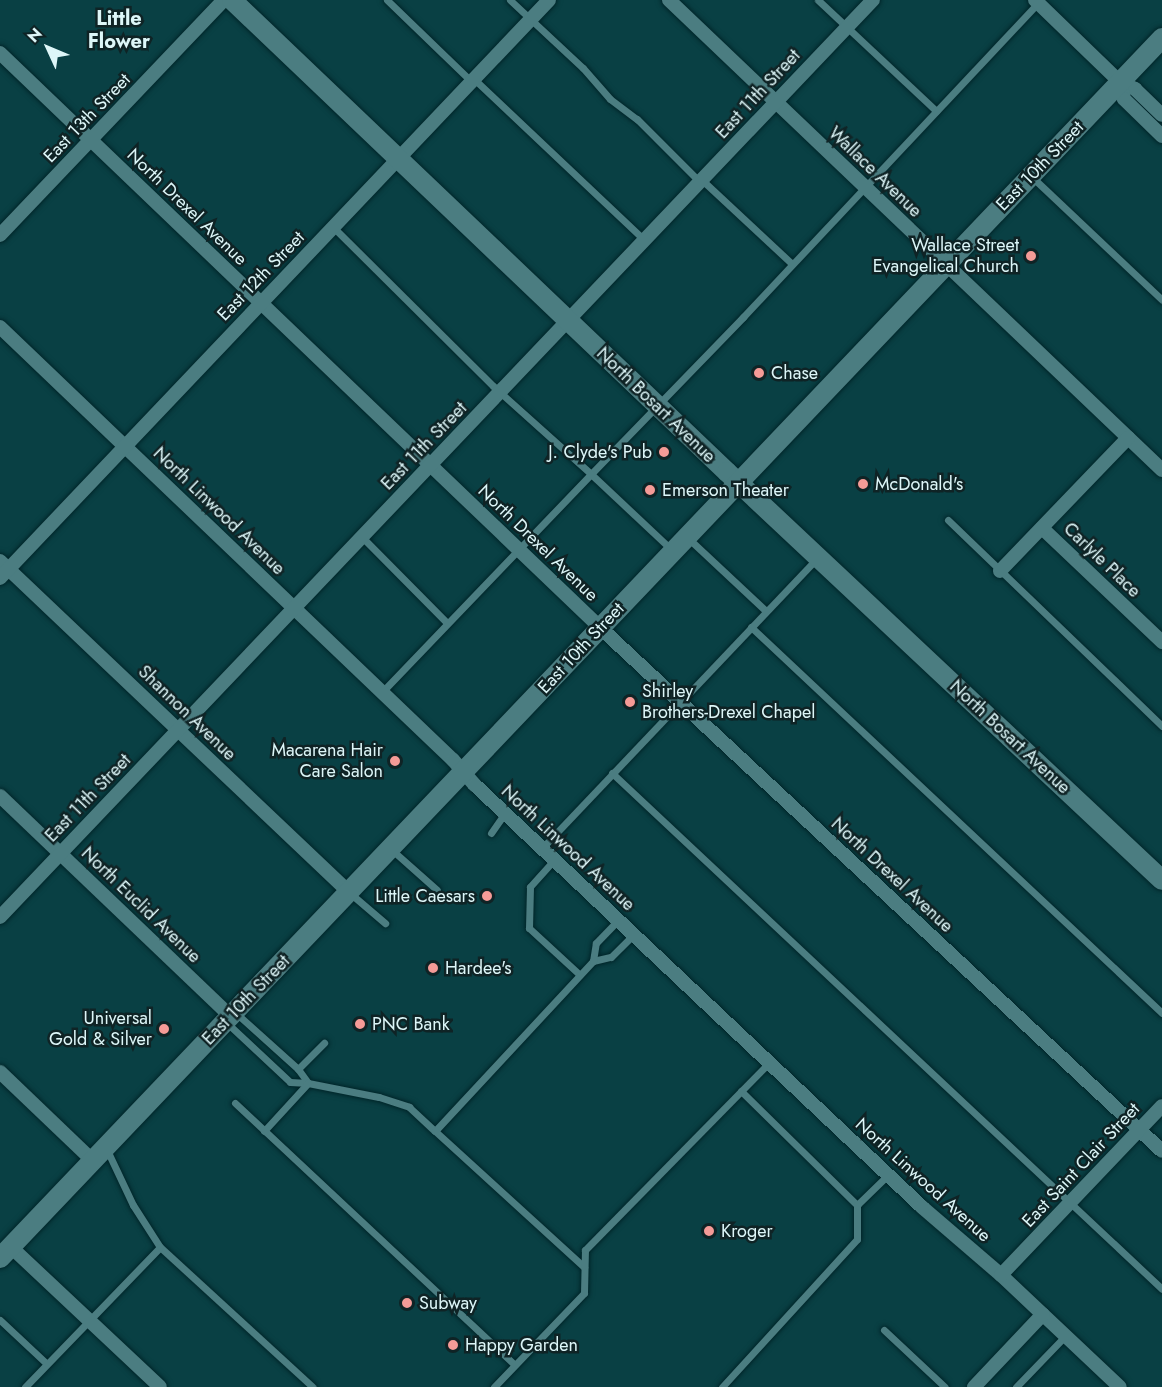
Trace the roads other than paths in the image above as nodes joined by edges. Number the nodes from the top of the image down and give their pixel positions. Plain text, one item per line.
1 (224, 0) edge
2 (232, 0) edge
3 (387, 0) edge
4 (510, 0) edge
5 (549, 0) edge
6 (669, 0) edge
7 (818, 0) edge
8 (873, 0) edge
9 (1038, 1) edge
10 (530, 19) junction
11 (847, 27) junction
12 (1162, 38) edge
13 (0, 52) edge
14 (473, 80) junction
15 (1120, 82) junction
16 (776, 102) junction
17 (936, 111) junction
18 (1162, 115) edge
19 (1162, 136) edge
20 (91, 140) junction
21 (398, 159) junction
22 (1031, 176) junction
23 (701, 181) junction
24 (864, 187) junction
25 (333, 227) junction
26 (0, 235) edge
27 (644, 241) junction
28 (792, 264) junction
29 (946, 265) junction
30 (1162, 300) edge
31 (261, 302) junction
32 (568, 321) junction
33 (0, 327) edge
34 (501, 392) junction
35 (657, 405) junction
36 (1128, 438) junction
37 (125, 446) junction
38 (431, 465) junction
39 (1162, 470) edge
40 (591, 474) junction
41 (738, 483) junction
42 (948, 520) dead end
43 (1042, 528) junction
44 (362, 537) junction
45 (687, 537) junction
46 (520, 550) junction
47 (673, 551) junction
48 (818, 557) junction
49 (3, 569) edge
50 (1000, 571) junction
51 (294, 608) junction
52 (766, 611) junction
53 (447, 623) junction
54 (601, 627) junction
55 (751, 627) junction
56 (1162, 642) edge
57 (382, 692) junction
58 (680, 702) junction
59 (1162, 726) edge
60 (178, 730) junction
61 (464, 771) junction
62 (612, 774) junction
63 (0, 796) edge
64 (505, 813) junction
65 (491, 833) dead end
66 (390, 848) junction
67 (542, 848) junction
68 (61, 854) junction
69 (554, 860) junction
70 (1162, 880) edge
71 (437, 890) dead end
72 (349, 892) junction
73 (0, 917) edge
74 (618, 920) junction
75 (385, 923) dead end
76 (633, 934) junction
77 (593, 961) junction
78 (580, 975) junction
79 (1162, 1013) edge
80 (230, 1016) junction
81 (324, 1043) dead end
82 (770, 1063) junction
83 (298, 1069) junction
84 (3, 1080) edge
85 (308, 1083) junction
86 (741, 1091) junction
87 (235, 1103) dead end
88 (1162, 1106) edge
89 (1139, 1130) junction
90 (264, 1131) junction
91 (435, 1131) junction
92 (1162, 1151) edge
93 (99, 1154) junction
94 (888, 1175) junction
95 (1070, 1203) junction
96 (857, 1205) junction
97 (160, 1246) junction
98 (5, 1253) edge
99 (584, 1267) junction
100 (1001, 1275) junction
101 (1162, 1289) edge
102 (1043, 1314) junction
103 (0, 1320) edge
104 (89, 1320) junction
105 (884, 1330) dead end
106 (1065, 1335) junction
107 (47, 1364) junction
108 (514, 1365) junction
109 (25, 1387) edge
110 (160, 1387) edge
111 (313, 1387) edge
112 (494, 1387) edge
113 (722, 1387) edge
114 (945, 1387) edge
115 (974, 1387) edge
116 (1016, 1387) edge
117 (1120, 1387) edge

1 - 20 street, East 13th Street
2 - 21 main road, North Bosart Avenue
3 - 14 lane
4 - 10 lane
5 - 10 street, East 12th Street
6 - 16 street, Wallace Avenue
7 - 11 lane
8 - 11 street, East 11th Street
9 - 15 street
9 - 17 lane
10 - 14 street, East 12th Street
10 - 23 lane
11 - 16 street, East 11th Street
11 - 17 lane
12 - 15 main road, East 10th Street
13 - 20 street, North Drexel Avenue
14 - 21 street, East 12th Street
14 - 27 lane
15 - 18 street
15 - 19 street
15 - 22 main road, East 10th Street
16 - 23 street, East 11th Street
16 - 24 street, Wallace Avenue
17 - 24 lane
20 - 26 street, East 13th Street
20 - 31 street, North Drexel Avenue
21 - 25 street, East 12th Street
21 - 32 main road, North Bosart Avenue
22 - 29 main road, East 10th Street
22 - 30 lane
23 - 27 street, East 11th Street
23 - 28 lane
24 - 28 lane
24 - 29 street, Wallace Avenue
25 - 31 street, East 12th Street
25 - 34 lane
27 - 32 street, East 11th Street
28 - 35 lane
29 - 36 street, Wallace Avenue
29 - 41 main road, East 10th Street
31 - 37 street, East 12th Street
31 - 38 street, North Drexel Avenue
32 - 34 street, East 11th Street
32 - 35 main road, North Bosart Avenue
33 - 37 street, North Linwood Avenue
34 - 38 street, East 11th Street
34 - 40 lane
35 - 40 lane
35 - 41 main road, North Bosart Avenue
36 - 39 street, Wallace Avenue
36 - 43 street
37 - 49 street, East 12th Street
37 - 51 street, North Linwood Avenue
38 - 44 street, East 11th Street
38 - 46 street, North Drexel Avenue
40 - 46 lane
40 - 47 lane
41 - 45 main road, East 10th Street
41 - 48 main road, North Bosart Avenue
42 - 50 lane
43 - 50 street
43 - 56 street, Carlyle Place
44 - 51 street, East 11th Street
44 - 53 lane
45 - 47 main road, East 10th Street
45 - 52 lane
46 - 53 lane
46 - 54 street, North Drexel Avenue
47 - 54 main road, East 10th Street
48 - 52 lane
48 - 70 main road, North Bosart Avenue
49 - 60 street, Shannon Avenue
50 - 59 lane
51 - 57 street, North Linwood Avenue
51 - 60 street, East 11th Street
52 - 55 lane
53 - 57 lane
54 - 58 street, North Drexel Avenue
54 - 61 main road, East 10th Street
55 - 58 lane
55 - 79 lane
57 - 61 street, North Linwood Avenue
58 - 62 lane
58 - 89 street, North Drexel Avenue
60 - 68 street, East 11th Street
60 - 72 street, Shannon Avenue
61 - 64 street, North Linwood Avenue
61 - 66 main road, East 10th Street
62 - 67 lane
62 - 95 lane
63 - 68 street, North Euclid Avenue
64 - 65 lane
64 - 67 street, North Linwood Avenue
66 - 71 lane
66 - 72 main road, East 10th Street
67 - 69 street, North Linwood Avenue
68 - 73 street, East 11th Street
68 - 80 street, North Euclid Avenue
69 - 74 street, North Linwood Avenue
69 - 78 lane
72 - 75 lane
72 - 80 main road, East 10th Street
74 - 76 street, North Linwood Avenue
74 - 77 lane
76 - 77 lane
76 - 82 street, North Linwood Avenue
77 - 78 lane
78 - 91 lane
80 - 83 lane
80 - 85 lane
80 - 93 main road, East 10th Street
81 - 83 lane
82 - 86 lane
82 - 94 street, North Linwood Avenue
83 - 85 lane
84 - 93 street
85 - 90 lane
85 - 91 lane
86 - 96 lane
86 - 99 lane
87 - 90 lane
88 - 89 street, East Saint Clair Street
89 - 92 street, North Drexel Avenue
89 - 95 street, East Saint Clair Street
90 - 108 lane
91 - 99 lane
93 - 97 lane
93 - 98 main road, East 10th Street
94 - 96 lane
94 - 100 street, North Linwood Avenue
95 - 100 street, East Saint Clair Street
95 - 101 lane
96 - 113 lane
97 - 104 lane
97 - 111 lane
98 - 104 street
99 - 108 lane
100 - 102 street, North Linwood Avenue
102 - 106 street, North Linwood Avenue
102 - 115 street
103 - 107 lane
104 - 107 lane
104 - 110 street
105 - 114 lane
106 - 116 lane
106 - 117 street, North Linwood Avenue
107 - 109 lane
108 - 112 lane

